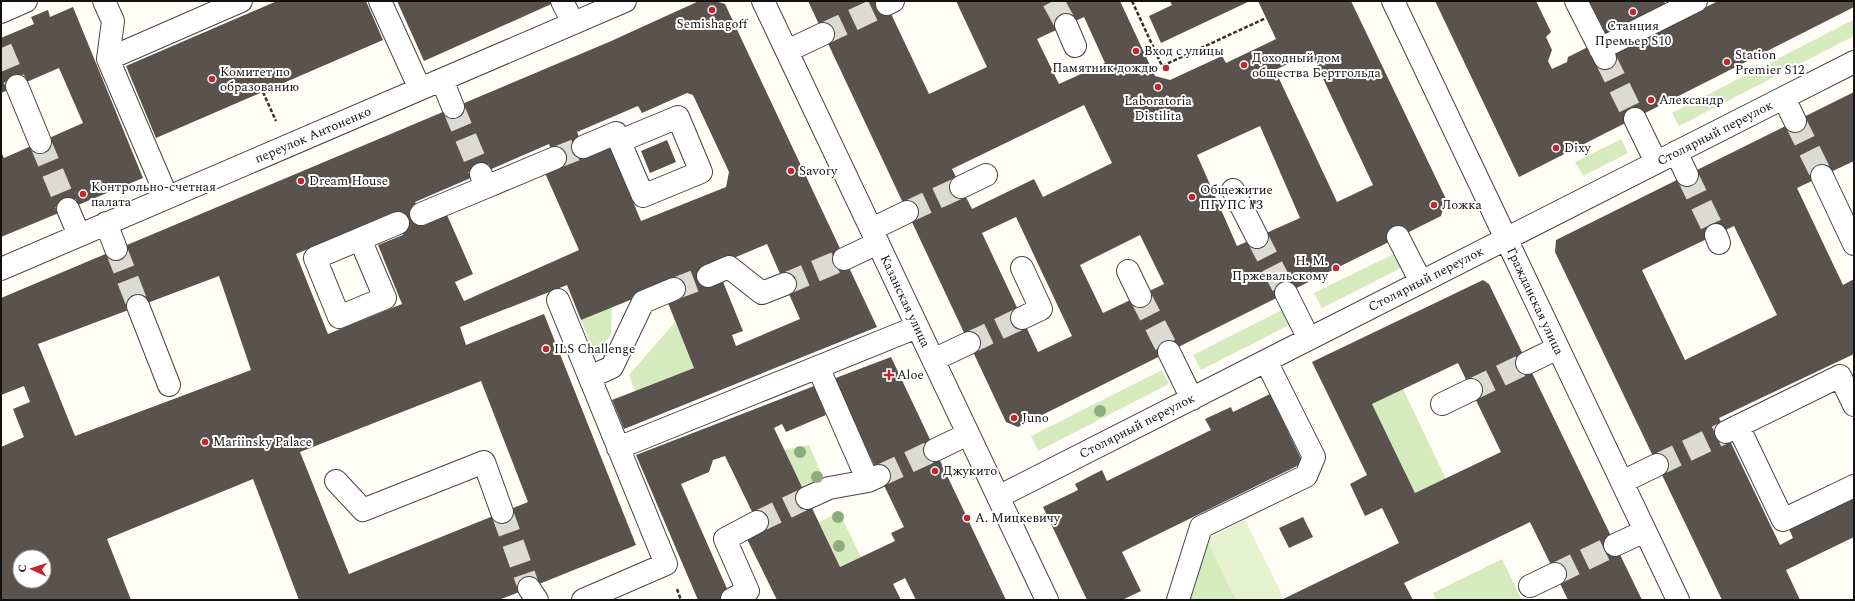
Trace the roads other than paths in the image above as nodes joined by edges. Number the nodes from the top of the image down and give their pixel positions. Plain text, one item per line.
1 (26, 1) edge
2 (104, 1) edge
3 (241, 1) edge
4 (380, 1) edge
5 (562, 1) edge
6 (625, 1) edge
7 (763, 1) edge
8 (1393, 1) edge
9 (1576, 1) edge
10 (1696, 1) edge
11 (1, 12) edge
12 (573, 23) junction
13 (1066, 25) tunnel mouth
14 (823, 34) tunnel mouth
15 (1075, 46) dead end
16 (787, 51) junction
17 (108, 59) junction
18 (1854, 62) edge
19 (442, 80) junction
20 (17, 86) tunnel mouth
21 (420, 89) junction
22 (1784, 98) junction
23 (453, 107) tunnel mouth
24 (1635, 119) tunnel mouth
25 (1795, 121) tunnel mouth
26 (620, 141) dead end
27 (40, 142) tunnel mouth
28 (583, 147) tunnel mouth
29 (1676, 152) junction
30 (555, 158) tunnel mouth
31 (1656, 162) junction
32 (986, 175) dead end
33 (1687, 175) tunnel mouth
34 (1822, 176) tunnel mouth
35 (961, 187) tunnel mouth
36 (1233, 190) dead end
37 (167, 197) junction
38 (68, 209) tunnel mouth
39 (907, 212) tunnel mouth
40 (421, 214) dead end
41 (106, 223) junction
42 (398, 224) dead end
43 (79, 235) junction
44 (875, 236) junction
45 (1257, 237) tunnel mouth
46 (1398, 237) dead end
47 (1506, 238) junction
48 (360, 239) dead end
49 (1854, 244) edge
50 (116, 249) tunnel mouth
51 (844, 258) tunnel mouth
52 (1, 268) edge
53 (1022, 268) dead end
54 (1128, 271) dead end
55 (708, 276) tunnel mouth
56 (1421, 282) junction
57 (785, 284) tunnel mouth
58 (674, 289) tunnel mouth
59 (1286, 293) tunnel mouth
60 (1140, 296) tunnel mouth
61 (558, 300) dead end
62 (138, 306) tunnel mouth
63 (1022, 318) tunnel mouth
64 (917, 327) junction
65 (1309, 339) junction
66 (969, 343) tunnel mouth
67 (1558, 348) junction
68 (1168, 352) tunnel mouth
69 (933, 360) junction
70 (1266, 361) junction
71 (1527, 363) tunnel mouth
72 (818, 367) junction
73 (590, 377) junction
74 (169, 385) dead end
75 (1471, 390) tunnel mouth
76 (1192, 399) junction
77 (1442, 404) dead end
78 (1854, 405) edge
79 (968, 434) junction
80 (618, 448) junction
81 (935, 450) tunnel mouth
82 (1657, 465) tunnel mouth
83 (336, 481) dead end
84 (1622, 482) junction
85 (1854, 486) edge
86 (998, 497) junction
87 (807, 498) tunnel mouth
88 (502, 512) tunnel mouth
89 (757, 522) tunnel mouth
90 (1645, 531) junction
91 (1615, 545) tunnel mouth
92 (1555, 574) tunnel mouth
93 (1530, 586) dead end
94 (732, 599) edge
95 (583, 600) edge
96 (1047, 600) edge
97 (1178, 600) edge
98 (1678, 600) edge

1 - 11 street
2 - 17 street
3 - 17 street
4 - 21 street
5 - 12 street
6 - 12 street, переулок Антоненко
7 - 16 street, Казанская улица
8 - 47 street, Гражданская улица
9 - 10 street
12 - 19 street, переулок Антоненко
13 - 15 street
14 - 16 street
16 - 44 street, Казанская улица
17 - 37 street
18 - 22 street, Столярный переулок
19 - 21 street, переулок Антоненко
19 - 23 street
20 - 27 street
21 - 37 street, переулок Антоненко
22 - 25 street
22 - 29 street, Столярный переулок
24 - 31 street
26 - 28 street
29 - 31 street, Столярный переулок
29 - 33 street
30 - 40 street
31 - 47 street, Столярный переулок
32 - 35 street
34 - 49 street
36 - 45 street
37 - 41 street, переулок Антоненко
38 - 43 street
39 - 44 street
41 - 43 street, переулок Антоненко
41 - 50 street
42 - 48 street
43 - 52 street, переулок Антоненко
44 - 51 street
44 - 64 street, Казанская улица
46 - 56 street
47 - 56 street, Столярный переулок
47 - 67 street, Гражданская улица
53 - 63 street
54 - 60 street
55 - 57 street
56 - 65 street, Столярный переулок
58 - 73 street
59 - 65 street
61 - 73 street
62 - 74 street
64 - 69 street, Казанская улица
64 - 72 street
65 - 70 street, Столярный переулок
66 - 69 street
67 - 71 street
67 - 84 street, Гражданская улица
68 - 76 street
69 - 79 street, Казанская улица
70 - 76 street, Столярный переулок
70 - 97 street
72 - 80 street
72 - 87 street
73 - 80 street
75 - 77 street
76 - 86 street, Столярный переулок
78 - 85 street
79 - 81 street
79 - 86 street, Казанская улица
80 - 95 street
82 - 84 street
83 - 88 street
84 - 90 street, Гражданская улица
86 - 96 street, Казанская улица
89 - 94 street
90 - 91 street
90 - 98 street, Гражданская улица
92 - 93 street

